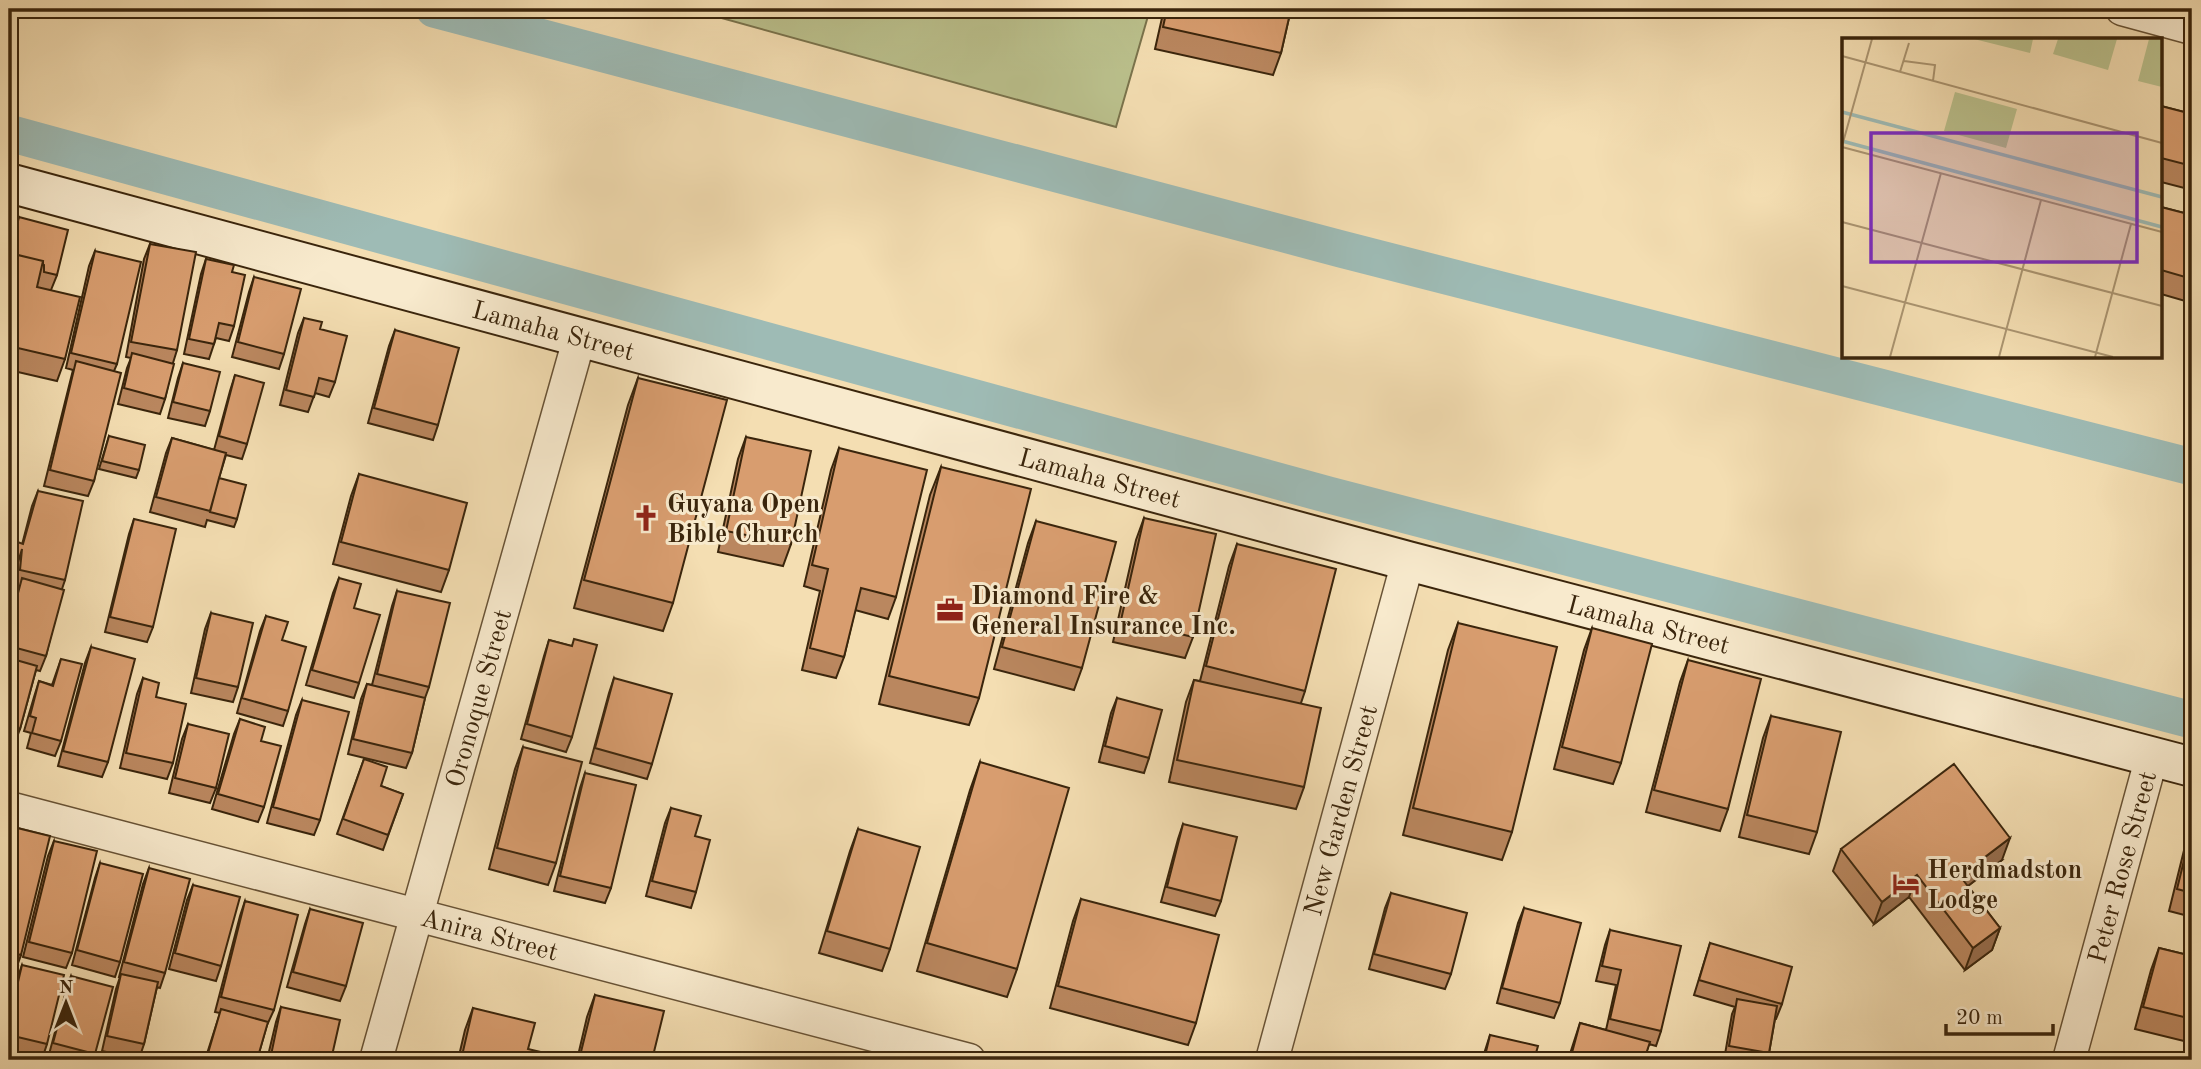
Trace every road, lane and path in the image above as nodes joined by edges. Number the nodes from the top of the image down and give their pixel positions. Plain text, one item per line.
1 (2122, 9) edge
2 (2192, 28) edge
3 (9, 183) edge
4 (580, 336) junction
5 (1408, 561) junction
6 (2152, 756) junction
7 (2192, 767) edge
8 (9, 808) edge
9 (416, 915) junction
10 (376, 1060) edge
11 (969, 1060) edge
12 (1272, 1060) edge
13 (2069, 1060) edge

1 - 2 street
3 - 4 street, Lamaha Street
4 - 5 street, Lamaha Street
4 - 9 street, Oronoque Street
5 - 6 street, Lamaha Street
5 - 12 street, New Garden Street
6 - 7 street, Lamaha Street
6 - 13 street, Peter Rose Street
8 - 9 street, Anira Street
9 - 10 street, Oronoque Street
9 - 11 street, Anira Street

